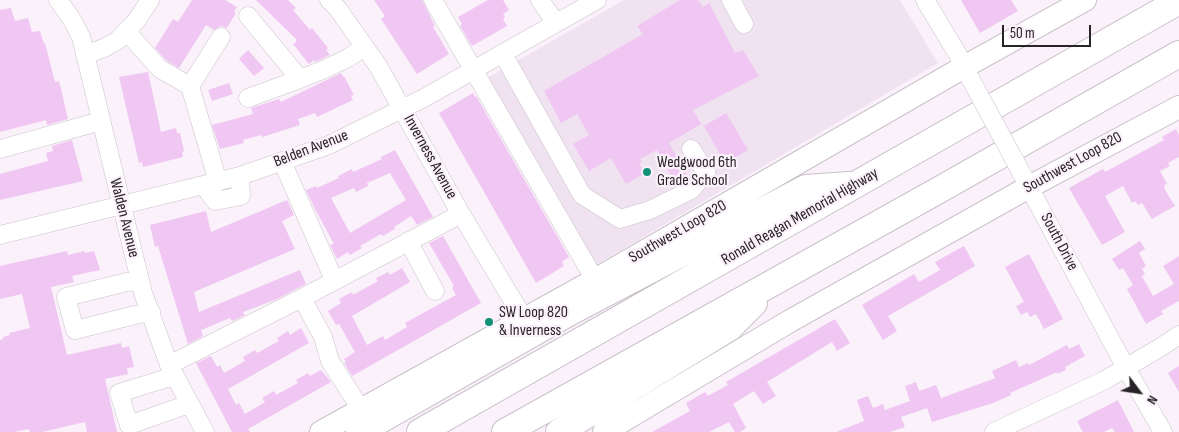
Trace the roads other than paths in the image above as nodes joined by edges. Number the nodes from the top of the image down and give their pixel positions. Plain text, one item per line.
1 (58, 0) edge
2 (150, 0) edge
3 (329, 0) edge
4 (433, 0) edge
5 (540, 0) edge
6 (597, 0) edge
7 (731, 0) edge
8 (926, 0) edge
9 (1085, 0) edge
10 (1179, 1) edge
11 (248, 16) dead end
12 (556, 23) junction
13 (744, 24) dead end
14 (127, 32) junction
15 (221, 37) dead end
16 (364, 47) junction
17 (86, 54) junction
18 (504, 54) junction
19 (1179, 54) edge
20 (475, 70) junction
21 (1179, 71) edge
22 (967, 73) junction
23 (1136, 77) junction
24 (300, 79) junction
25 (190, 86) junction
26 (248, 98) dead end
27 (1179, 107) edge
28 (403, 109) junction
29 (101, 121) junction
30 (0, 149) edge
31 (691, 149) dead end
32 (282, 161) junction
33 (1025, 180) junction
34 (211, 184) junction
35 (858, 185) junction
36 (122, 206) junction
37 (461, 214) junction
38 (0, 235) edge
39 (408, 242) junction
40 (781, 277) junction
41 (334, 280) junction
42 (595, 280) junction
43 (140, 281) junction
44 (435, 291) dead end
45 (302, 298) junction
46 (151, 312) junction
47 (524, 320) junction
48 (1179, 335) edge
49 (1126, 368) junction
50 (172, 371) junction
51 (190, 404) junction
52 (360, 421) edge
53 (205, 432) edge
54 (322, 432) edge
55 (420, 432) edge
56 (505, 432) edge
57 (559, 432) edge
58 (604, 432) edge
59 (994, 432) edge
60 (1164, 432) edge

1 - 17 street, Walden Avenue
2 - 14 street
3 - 16 street, Inverness Avenue
4 - 20 street
5 - 12 street
6 - 12 street, Belden Avenue
7 - 13 street
8 - 22 street, South Drive
9 - 22 main road, Southwest Loop 820
10 - 35 highway, Ronald Reagan Memorial Highway
11 - 24 street
12 - 18 street, Belden Avenue
14 - 17 street
14 - 25 street
15 - 25 street
16 - 24 street
16 - 28 street, Inverness Avenue
17 - 29 street, Walden Avenue
18 - 20 street, Belden Avenue
18 - 31 street
19 - 23 highway
20 - 28 street, Belden Avenue
20 - 42 street
21 - 23 highway
22 - 33 street, South Drive, bridge
22 - 42 main road, Southwest Loop 820
23 - 40 highway
24 - 26 street
25 - 34 street
27 - 33 main road, Southwest Loop 820
28 - 32 street, Belden Avenue
28 - 37 street, Inverness Avenue
29 - 30 street
29 - 36 street, Walden Avenue
32 - 34 street, Belden Avenue
32 - 41 street
33 - 49 street, South Drive
33 - 58 main road, Southwest Loop 820
34 - 36 street
35 - 52 highway
35 - 55 highway, Ronald Reagan Memorial Highway
36 - 38 street
36 - 43 street, Walden Avenue
37 - 39 street
37 - 47 street, Inverness Avenue
39 - 41 street
39 - 44 street
40 - 56 highway
40 - 57 highway
41 - 45 street
42 - 47 main road, Southwest Loop 820
43 - 46 street, Walden Avenue
43 - 46 street
45 - 50 street
45 - 52 street
46 - 50 street, Walden Avenue
47 - 52 main road, Southwest Loop 820
48 - 49 street
49 - 59 street
49 - 60 street, South Drive
50 - 51 street, Walden Avenue
50 - 51 street
51 - 53 street, Walden Avenue
52 - 54 main road, Southwest Loop 820

